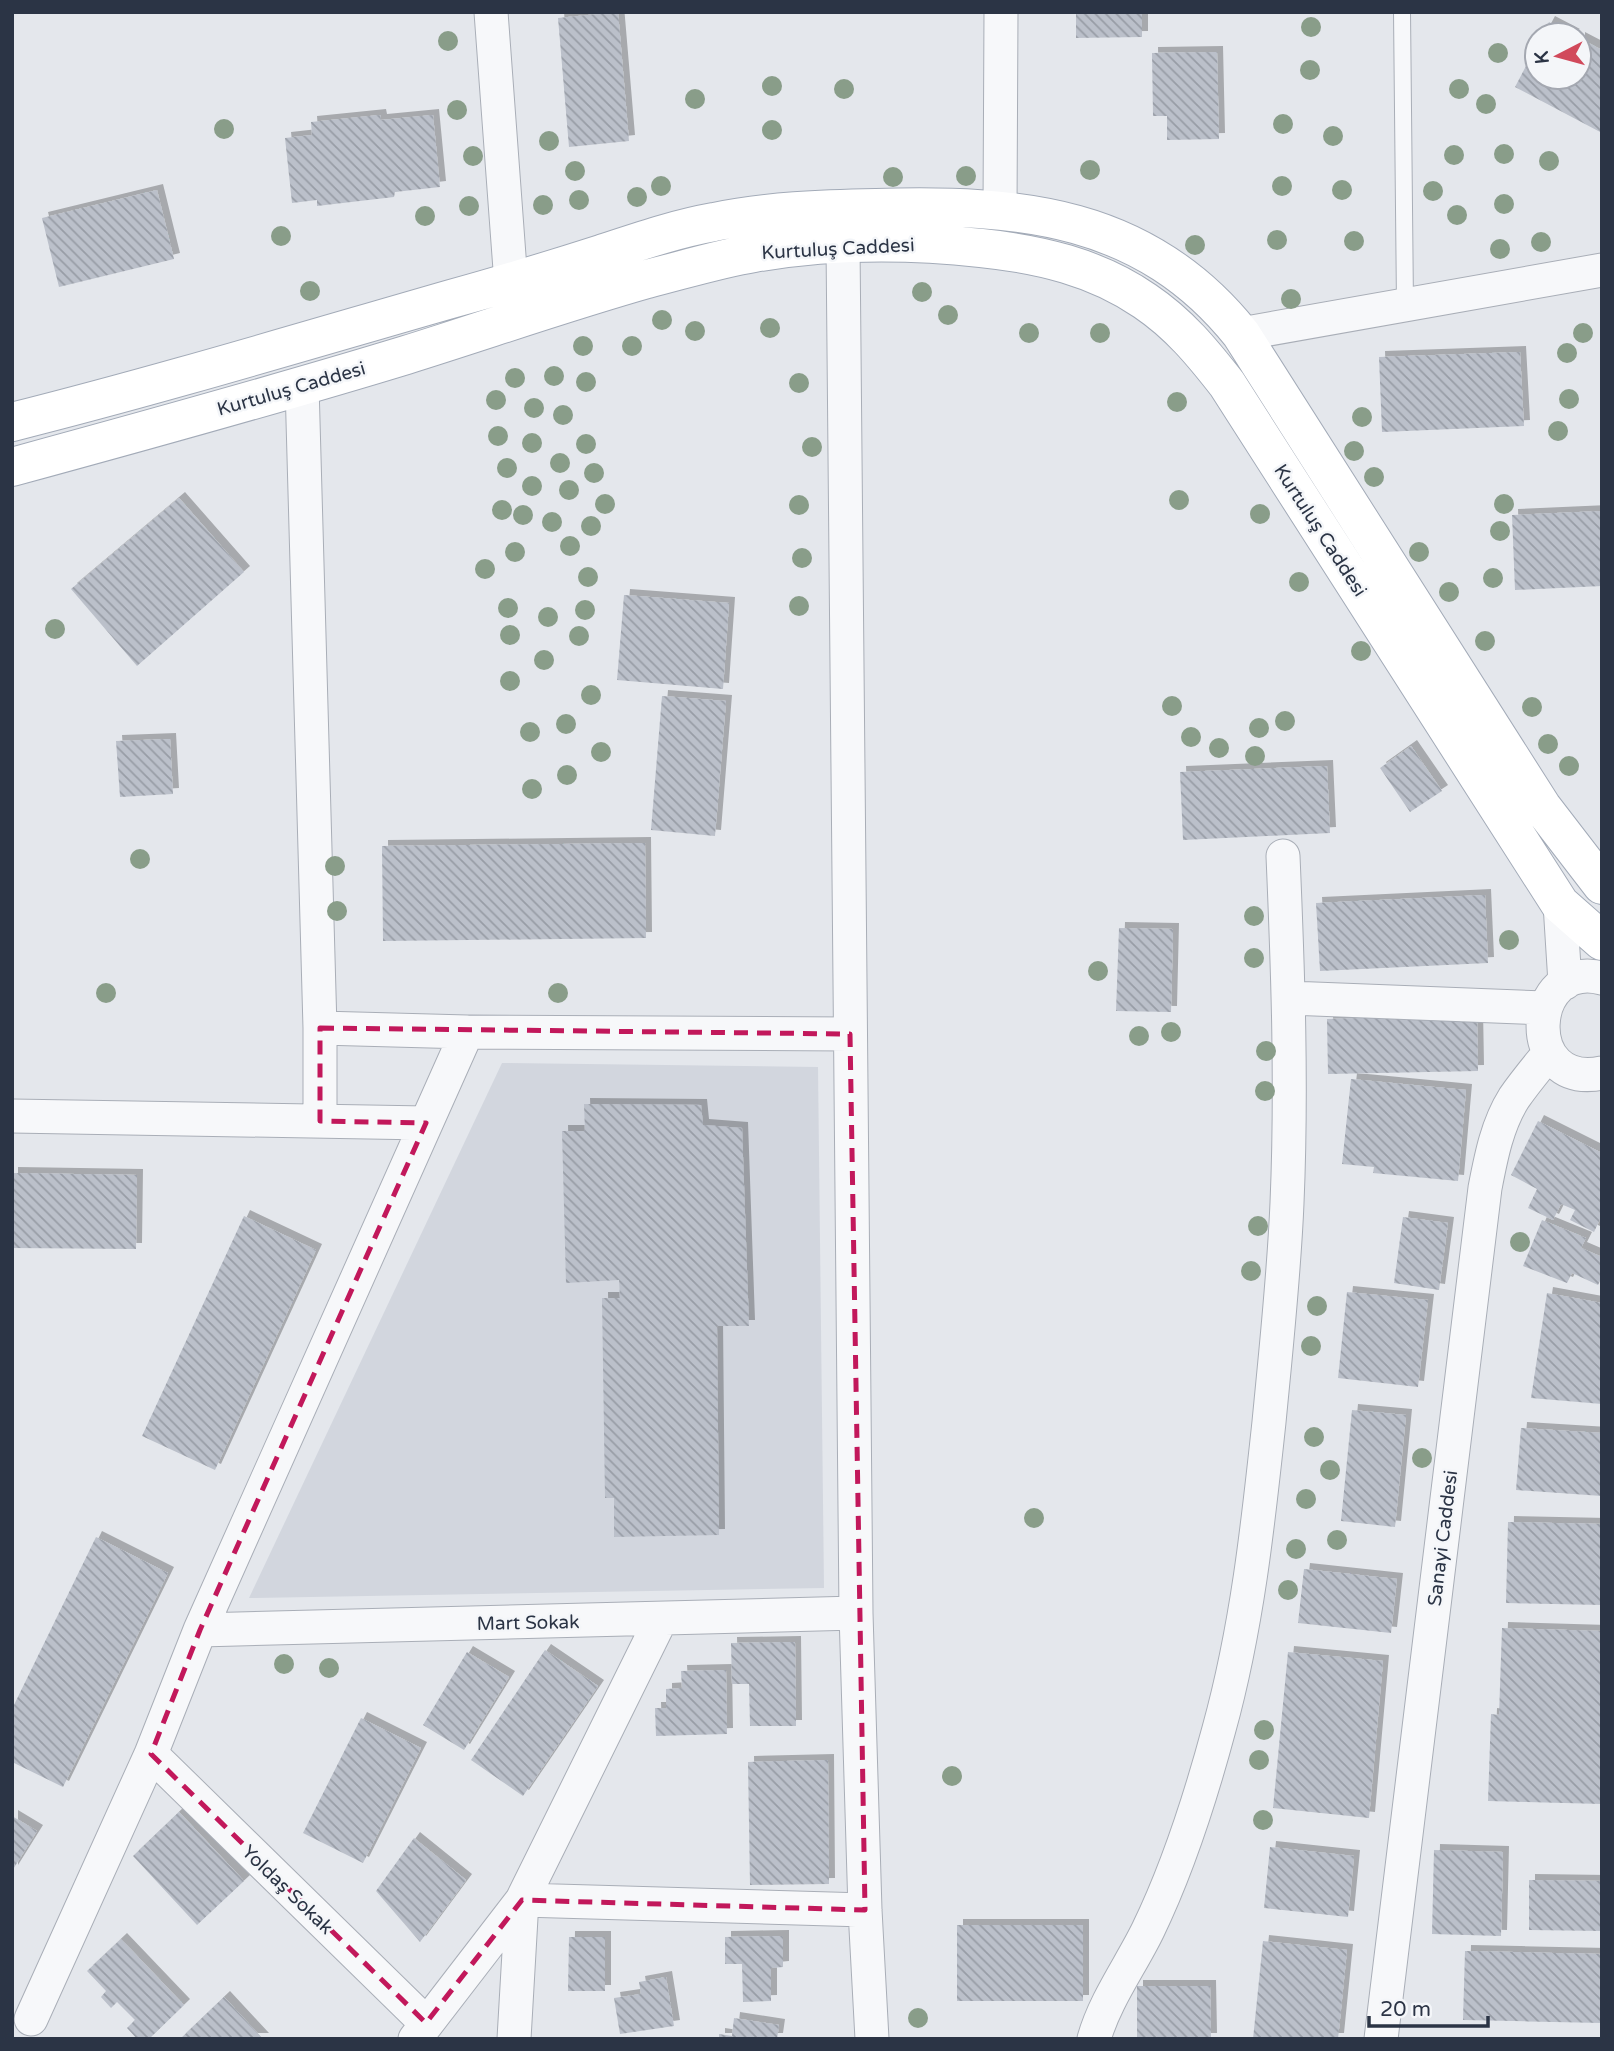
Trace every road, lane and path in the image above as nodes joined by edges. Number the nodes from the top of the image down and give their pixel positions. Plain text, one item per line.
1 (491, 12) edge
2 (1001, 12) edge
3 (1402, 12) edge
4 (1000, 209) junction
5 (843, 244) junction
6 (1602, 270) edge
7 (511, 283) junction
8 (1405, 305) junction
9 (1241, 334) junction
10 (302, 385) junction
11 (12, 422) edge
12 (12, 467) edge
13 (1283, 856) dead end
14 (1602, 885) edge
15 (1560, 904) junction
16 (1602, 941) edge
17 (1602, 978) edge
18 (1555, 995) junction
19 (1289, 998) junction
20 (320, 1028) junction
21 (467, 1032) junction
22 (850, 1034) junction
23 (1549, 1053) junction
24 (1602, 1073) edge
25 (12, 1116) edge
26 (320, 1121) junction
27 (426, 1123) junction
28 (856, 1613) junction
29 (661, 1619) junction
30 (200, 1630) junction
31 (151, 1754) junction
32 (522, 1900) junction
33 (865, 1910) junction
34 (31, 2021) edge
35 (420, 2031) edge
36 (514, 2039) edge
37 (872, 2039) edge
38 (1094, 2039) edge
39 (1381, 2039) edge

1 - 7 street
2 - 4 street
3 - 8 lane
4 - 7 main road, Kurtuluş Caddesi
4 - 9 main road, Kurtuluş Caddesi
5 - 10 main road, Kurtuluş Caddesi
5 - 15 main road, Kurtuluş Caddesi
5 - 22 street
6 - 8 street
7 - 11 main road, Kurtuluş Caddesi
8 - 9 street
9 - 14 main road, Kurtuluş Caddesi
10 - 12 main road, Kurtuluş Caddesi
10 - 20 street
13 - 19 street
15 - 16 main road, Kurtuluş Caddesi
15 - 18 street
17 - 18 street
18 - 19 street
18 - 23 street
19 - 38 street
20 - 21 street
20 - 26 street
21 - 22 street
21 - 27 street
22 - 28 street
23 - 24 street
23 - 39 street, Sanayi Caddesi
25 - 26 street
26 - 27 street
27 - 30 street
28 - 29 street, Mart Sokak
28 - 33 street
29 - 30 street, Mart Sokak
29 - 32 street
30 - 31 street
31 - 34 street
31 - 35 street, Yoldaş Sokak
32 - 33 street
32 - 35 street
32 - 36 street
33 - 37 street

